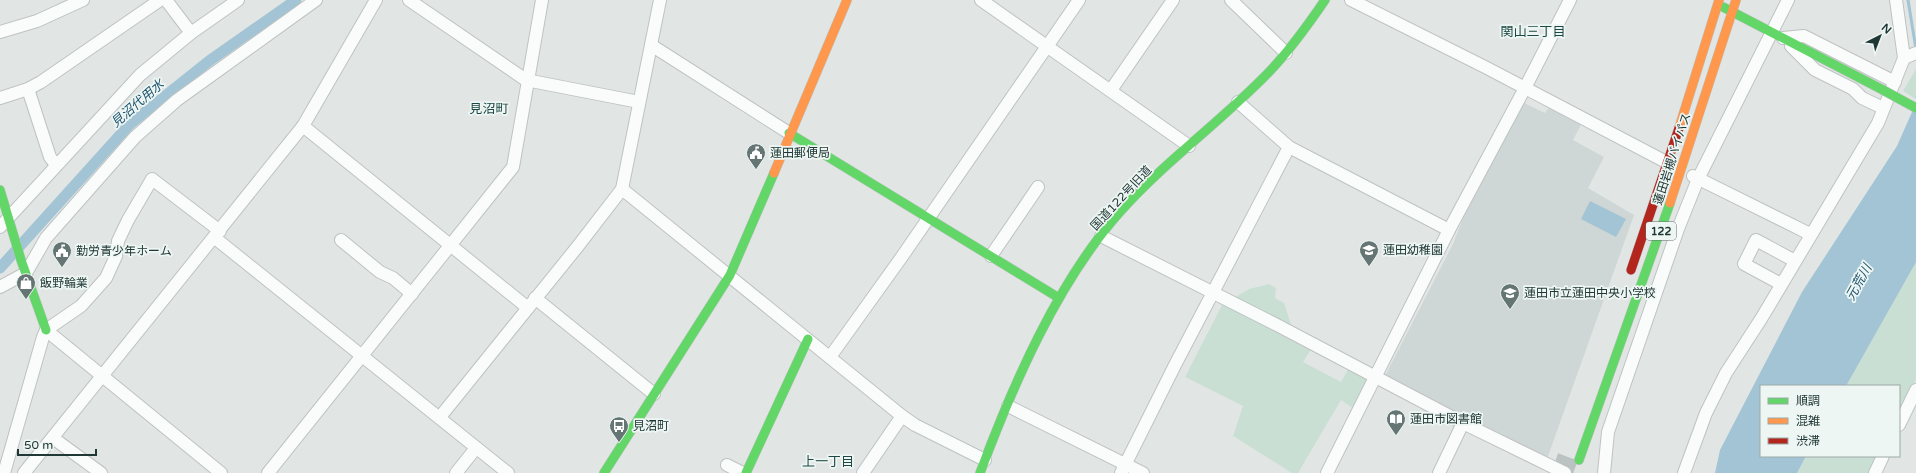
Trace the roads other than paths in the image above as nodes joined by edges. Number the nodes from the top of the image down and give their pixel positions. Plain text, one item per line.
1 (83, 0) edge
2 (160, 0) edge
3 (166, 0) edge
4 (238, 0) edge
5 (316, 0) edge
6 (376, 0) edge
7 (409, 0) edge
8 (542, 0) edge
9 (660, 0) edge
10 (847, 0) edge
11 (981, 0) edge
12 (1079, 0) edge
13 (1173, 0) edge
14 (1232, 0) edge
15 (1325, 0) edge
16 (1351, 0) edge
17 (1570, 0) edge
18 (1709, 0) edge
19 (1736, 0) edge
20 (1788, 0) edge
21 (1896, 0) edge
22 (1718, 2) edge
23 (1733, 12) junction
24 (0, 32) edge
25 (191, 33) junction
26 (1778, 35) junction
27 (651, 45) junction
28 (1048, 45) junction
29 (1286, 53) junction
30 (1916, 53) edge
31 (1904, 58) junction
32 (526, 80) junction
33 (1895, 82) junction
34 (1525, 88) junction
35 (28, 89) junction
36 (1111, 90) junction
37 (0, 98) edge
38 (639, 102) junction
39 (1238, 102) junction
40 (1883, 108) junction
41 (1916, 108) edge
42 (303, 126) junction
43 (789, 133) junction
44 (1190, 146) junction
45 (1289, 147) junction
46 (1668, 163) junction
47 (56, 165) junction
48 (1682, 170) junction
49 (1698, 179) junction
50 (1038, 187) dead end
51 (622, 189) junction
52 (0, 190) edge
53 (9, 218) junction
54 (927, 218) junction
55 (0, 227) edge
56 (1450, 230) junction
57 (1810, 234) junction
58 (217, 235) junction
59 (1101, 236) junction
60 (341, 240) dead end
61 (451, 246) junction
62 (991, 256) junction
63 (1795, 260) junction
64 (26, 273) junction
65 (730, 275) junction
66 (1630, 276) dead end
67 (1781, 284) junction
68 (0, 288) edge
69 (1212, 292) junction
70 (412, 294) junction
71 (1059, 298) junction
72 (532, 303) junction
73 (46, 330) junction
74 (808, 339) junction
75 (362, 356) junction
76 (830, 357) junction
77 (102, 377) junction
78 (1376, 378) junction
79 (1916, 390) edge
80 (654, 394) junction
81 (1008, 406) junction
82 (902, 416) junction
83 (440, 417) junction
84 (1463, 423) junction
85 (1900, 423) edge
86 (53, 438) junction
87 (476, 448) junction
88 (1883, 457) edge
89 (985, 460) junction
90 (1579, 460) tunnel mouth
91 (727, 466) dead end
92 (1123, 469) edge
93 (1558, 472) edge
94 (4, 473) edge
95 (24, 473) edge
96 (101, 473) edge
97 (221, 473) edge
98 (268, 473) edge
99 (456, 473) edge
100 (508, 473) edge
101 (604, 473) edge
102 (743, 473) edge
103 (746, 473) edge
104 (863, 473) edge
105 (980, 473) edge
106 (1143, 473) edge
107 (1327, 473) edge
108 (1439, 473) edge
109 (1604, 473) edge
110 (1684, 473) edge
111 (1875, 473) edge

1 - 24 street
2 - 35 street
3 - 25 street
4 - 25 street
5 - 64 street
6 - 42 street
7 - 32 street
8 - 32 street
9 - 27 street
10 - 43 main road
11 - 28 street
12 - 28 street
13 - 36 street
14 - 29 street
15 - 29 main road, 国道122号旧道
16 - 34 street
17 - 34 street
18 - 22 main road
19 - 23 main road, 蓮田岩槻バイパス / 122
20 - 26 street
21 - 31 street
22 - 23 main road
22 - 46 main road, 蓮田岩槻バイパス / 122
23 - 26 main road
23 - 48 main road, 蓮田岩槻バイパス / 122
25 - 47 street
26 - 33 street
26 - 40 street
26 - 41 main road, bridge
26 - 49 street
27 - 38 street
27 - 43 street
28 - 36 street
28 - 54 street
29 - 39 main road, 国道122号旧道
30 - 31 street
31 - 33 street
32 - 38 street
32 - 61 street
33 - 40 street
34 - 46 street
34 - 56 street
35 - 37 street
35 - 47 street
36 - 44 street
38 - 51 street
39 - 44 main road, 国道122号旧道
39 - 45 street
40 - 57 street
42 - 58 street
42 - 61 street
43 - 54 main road
43 - 65 main road
44 - 59 main road, 国道122号旧道
45 - 56 street
45 - 69 street
46 - 66 main road, 蓮田岩槻バイパス / 122
47 - 53 street
48 - 49 street
48 - 90 main road, 蓮田岩槻バイパス / 122
49 - 57 street
49 - 109 street
50 - 62 street
51 - 65 street
51 - 72 street
52 - 53 main road
53 - 55 street
53 - 64 main road
54 - 62 main road
54 - 76 street
56 - 78 street
57 - 63 street
58 - 73 street
58 - 75 street
58 - 77 street
59 - 69 street
59 - 71 main road, 国道122号旧道
60 - 70 street
61 - 70 street
61 - 72 street
62 - 71 main road
63 - 67 street
63 - 67 street
64 - 68 street
64 - 73 main road
65 - 74 street
65 - 80 main road
67 - 110 street
69 - 78 street
69 - 92 street
70 - 75 street
71 - 81 main road, 国道122号旧道
72 - 80 street
72 - 83 street
73 - 77 street
73 - 94 street
74 - 76 street
74 - 103 main road
75 - 83 street
75 - 98 street
76 - 82 street
77 - 86 street
77 - 97 street
78 - 84 street
78 - 107 street
79 - 85 street
80 - 101 main road
81 - 89 main road, 国道122号旧道
81 - 92 street
82 - 89 street
82 - 104 street
83 - 87 street
84 - 93 street
84 - 108 street
86 - 95 street
86 - 96 street
87 - 99 street
87 - 100 street
88 - 111 street
89 - 105 main road, 国道122号旧道
91 - 102 street
92 - 106 street

